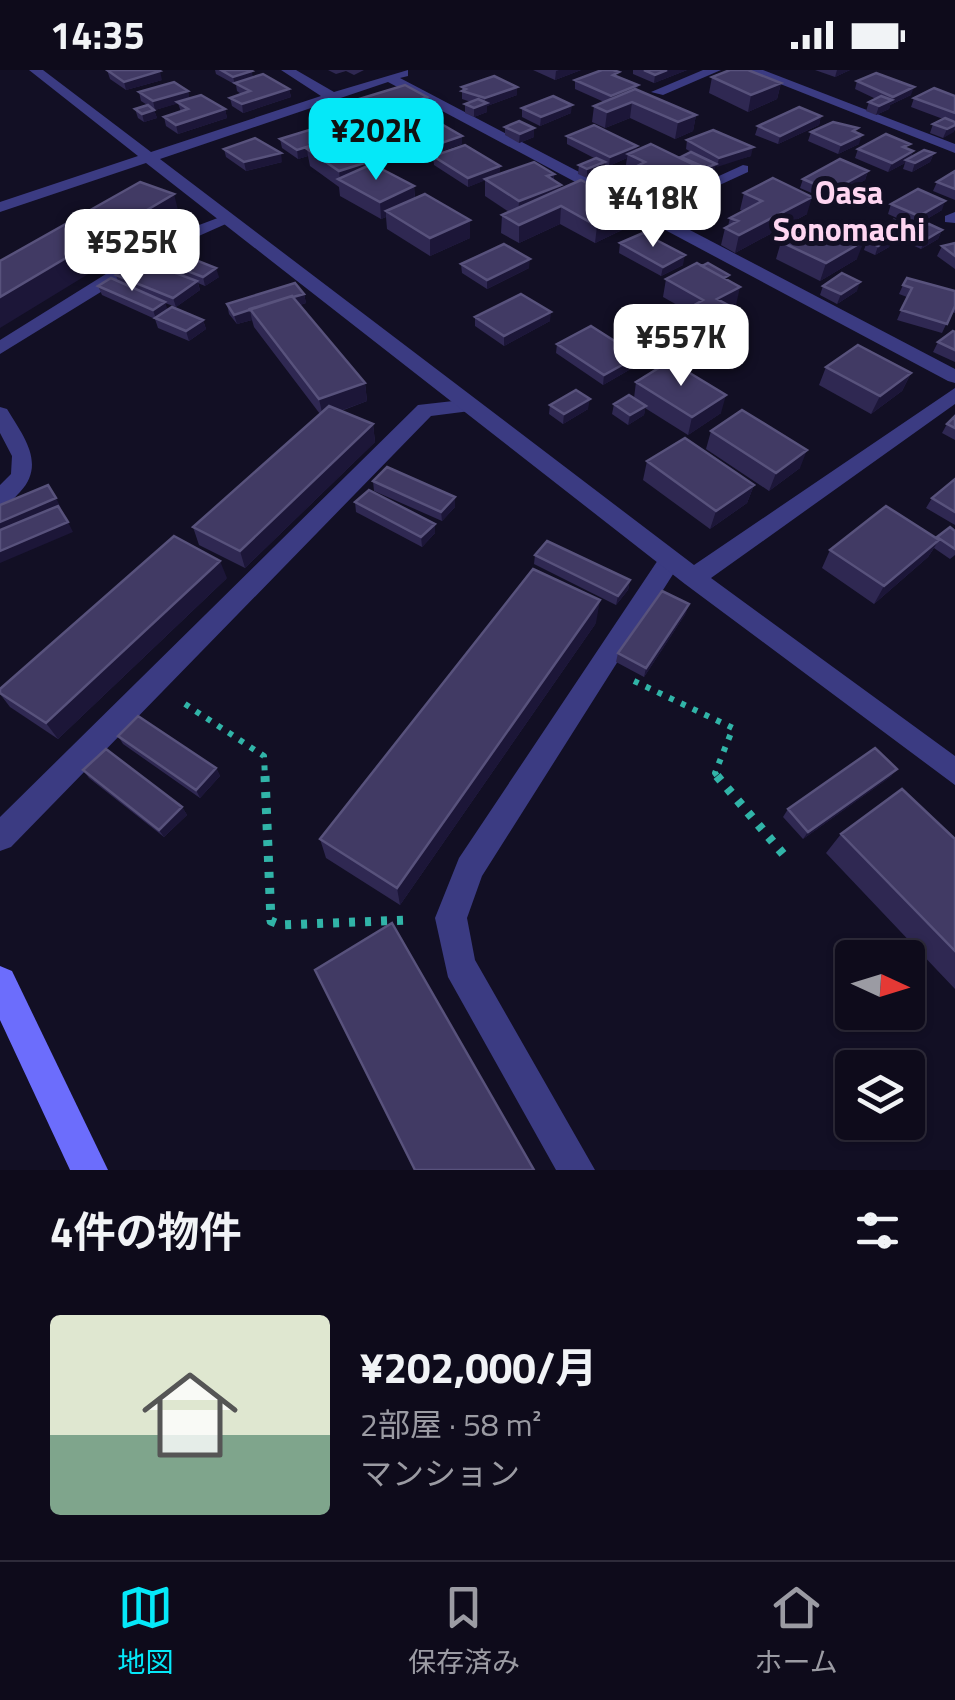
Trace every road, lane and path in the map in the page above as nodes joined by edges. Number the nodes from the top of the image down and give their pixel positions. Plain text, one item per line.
1 (34, 70) edge
2 (287, 70) edge
3 (413, 70) edge
4 (716, 70) edge
5 (751, 70) edge
6 (390, 78) junction
7 (658, 92) dead end
8 (333, 97) junction
9 (955, 149) edge
10 (151, 158) junction
11 (743, 169) dead end
12 (0, 207) edge
13 (646, 212) junction
14 (229, 218) junction
15 (0, 348) edge
16 (955, 377) edge
17 (955, 394) edge
18 (471, 405) junction
19 (0, 414) edge
20 (0, 500) edge
21 (682, 569) junction
22 (602, 665) junction
23 (154, 684) junction
24 (955, 772) edge
25 (0, 837) edge
26 (784, 854) dead end
27 (451, 918) junction
28 (0, 983) edge
29 (89, 1170) edge
30 (576, 1170) edge

1 - 10 street
2 - 8 street
3 - 6 street
4 - 7 street
5 - 9 street
6 - 8 street
6 - 13 street
8 - 10 street
10 - 12 street
10 - 14 street
11 - 13 street
13 - 16 street
14 - 15 street
14 - 18 street
17 - 21 street
18 - 21 street
18 - 23 street
19 - 20 street
21 - 22 street
21 - 24 street
22 - 26 path
22 - 27 street
23 - 25 street
23 - 27 path
27 - 30 street
28 - 29 main road

